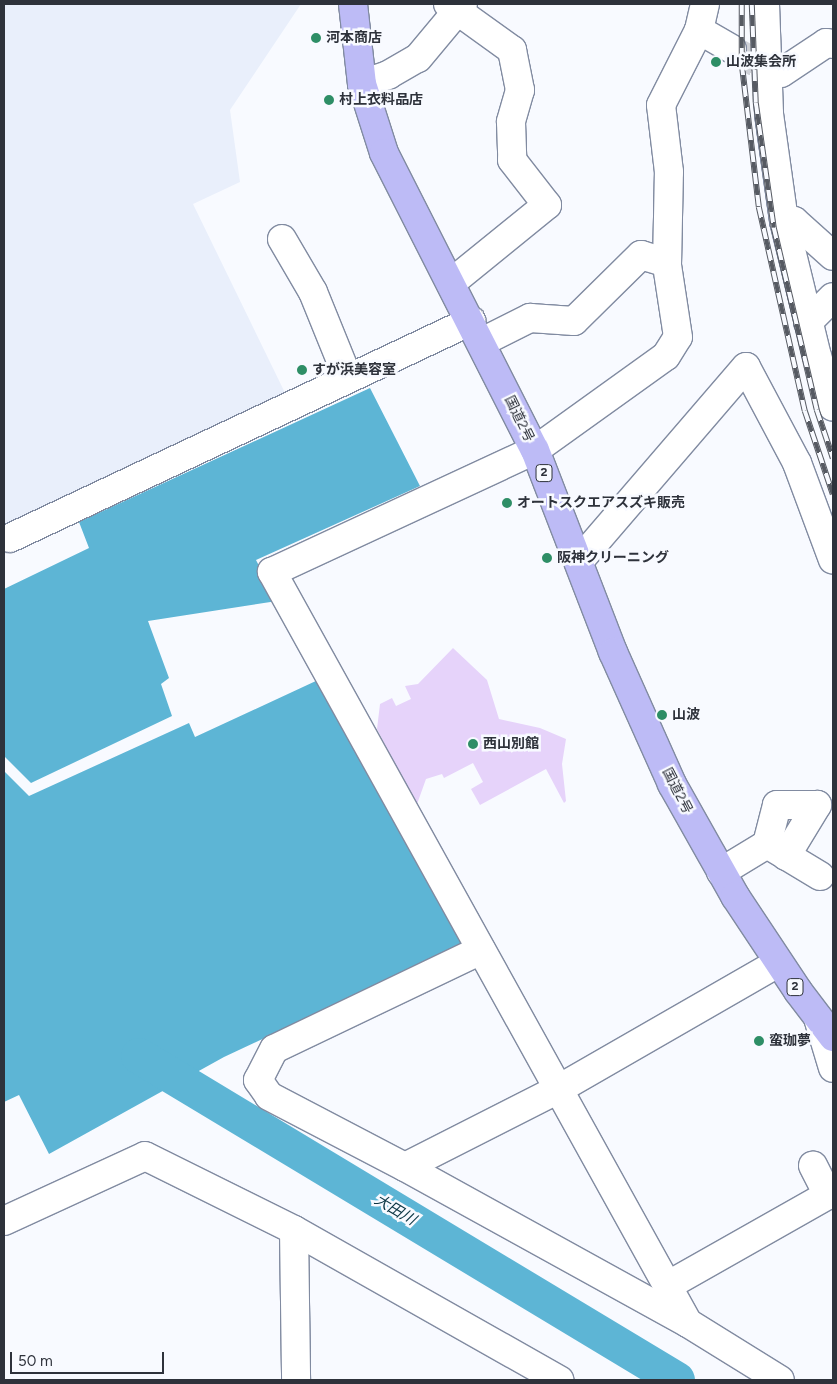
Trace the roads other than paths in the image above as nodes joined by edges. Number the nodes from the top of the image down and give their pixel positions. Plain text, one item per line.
1 (352, 4) edge
2 (704, 4) edge
3 (765, 4) edge
4 (456, 7) edge
5 (700, 30) junction
6 (833, 44) edge
7 (732, 49) tunnel mouth
8 (768, 70) junction
9 (362, 84) junction
10 (784, 221) junction
11 (282, 239) dead end
12 (833, 256) edge
13 (667, 263) junction
14 (451, 283) junction
15 (833, 297) edge
16 (808, 322) junction
17 (477, 332) junction
18 (825, 358) edge
19 (348, 378) junction
20 (833, 407) edge
21 (535, 450) junction
22 (10, 538) dead end
23 (579, 560) junction
24 (833, 560) edge
25 (721, 872) junction
26 (820, 876) dead end
27 (761, 935) junction
28 (481, 950) junction
29 (778, 963) junction
30 (828, 1025) edge
31 (833, 1068) edge
32 (558, 1090) junction
33 (813, 1166) dead end
34 (405, 1167) junction
35 (4, 1221) edge
36 (294, 1230) junction
37 (667, 1286) junction
38 (688, 1323) junction
39 (296, 1380) edge
40 (559, 1380) edge
41 (780, 1380) edge

1 - 9 highway, 国道2号 / 2
2 - 5 street
3 - 8 street
4 - 9 street
4 - 14 street
5 - 7 street
5 - 13 street
6 - 8 street
8 - 10 street
9 - 14 highway, 国道2号 / 2
10 - 12 street
10 - 16 street
11 - 19 street
13 - 17 street
13 - 21 street
14 - 17 highway, 国道2号 / 2
15 - 16 street
16 - 18 street
17 - 19 street
17 - 21 highway, 国道2号 / 2
18 - 20 street
19 - 22 street
21 - 23 highway, 国道2号 / 2
21 - 28 street
23 - 24 street
23 - 25 highway, 国道2号 / 2
25 - 26 street
25 - 27 highway, 国道2号 / 2
27 - 29 highway, 国道2号 / 2
27 - 30 highway, 国道2号 / 2
28 - 32 street
28 - 34 street
29 - 30 highway, 国道2号 / 2
29 - 32 street
30 - 31 street
32 - 34 street
32 - 37 street
33 - 37 street
34 - 38 street
35 - 36 street
36 - 39 street
36 - 40 street
37 - 38 street
38 - 41 street

